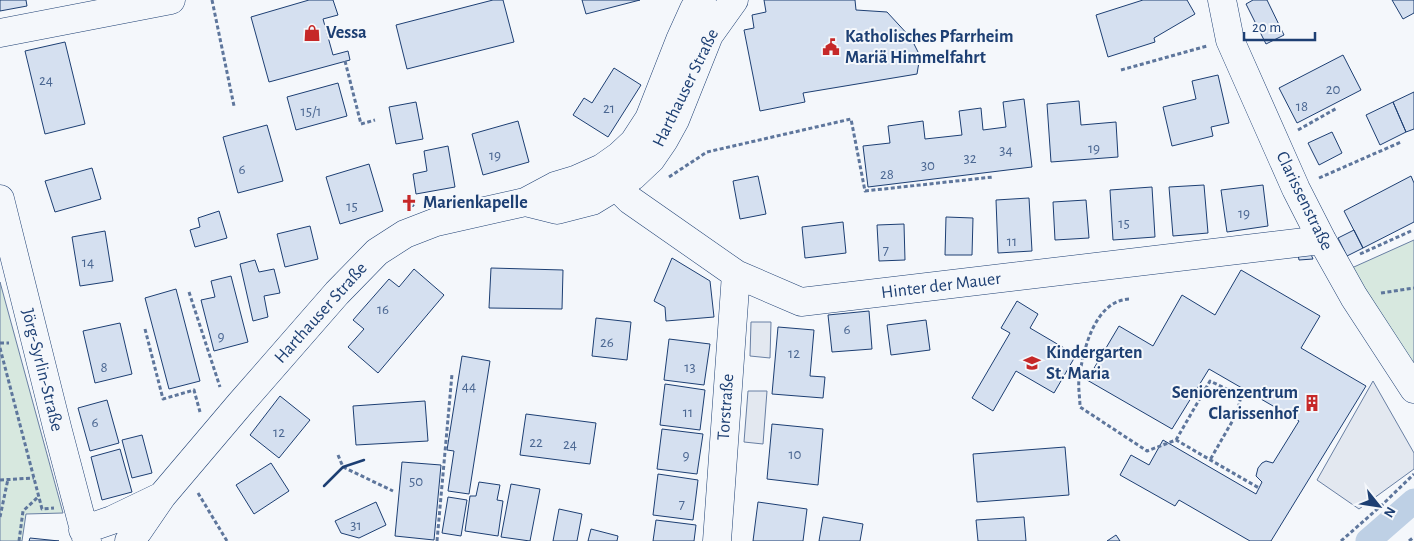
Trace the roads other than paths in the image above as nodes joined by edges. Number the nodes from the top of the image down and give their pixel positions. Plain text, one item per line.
1 (171, 0) edge
2 (702, 0) edge
3 (1222, 0) edge
4 (732, 1) edge
5 (0, 33) edge
6 (610, 178) junction
7 (0, 199) edge
8 (1322, 240) junction
9 (736, 274) junction
10 (1414, 389) edge
11 (162, 496) junction
12 (85, 536) edge
13 (129, 541) edge
14 (717, 541) edge

1 - 5 street
2 - 6 street, Harthauser Straße
3 - 8 street, Clarissenstraße
4 - 6 street, Harthauser Straße
6 - 9 street, Hinter der Mauer
6 - 11 street, Harthauser Straße
7 - 12 street, Jörg-Syrlin-Straße
8 - 9 street, Hinter der Mauer
8 - 10 street, Clarissenstraße
9 - 14 street, Torstraße
11 - 12 street, Harthauser Straße
11 - 13 street, Harthauser Straße

